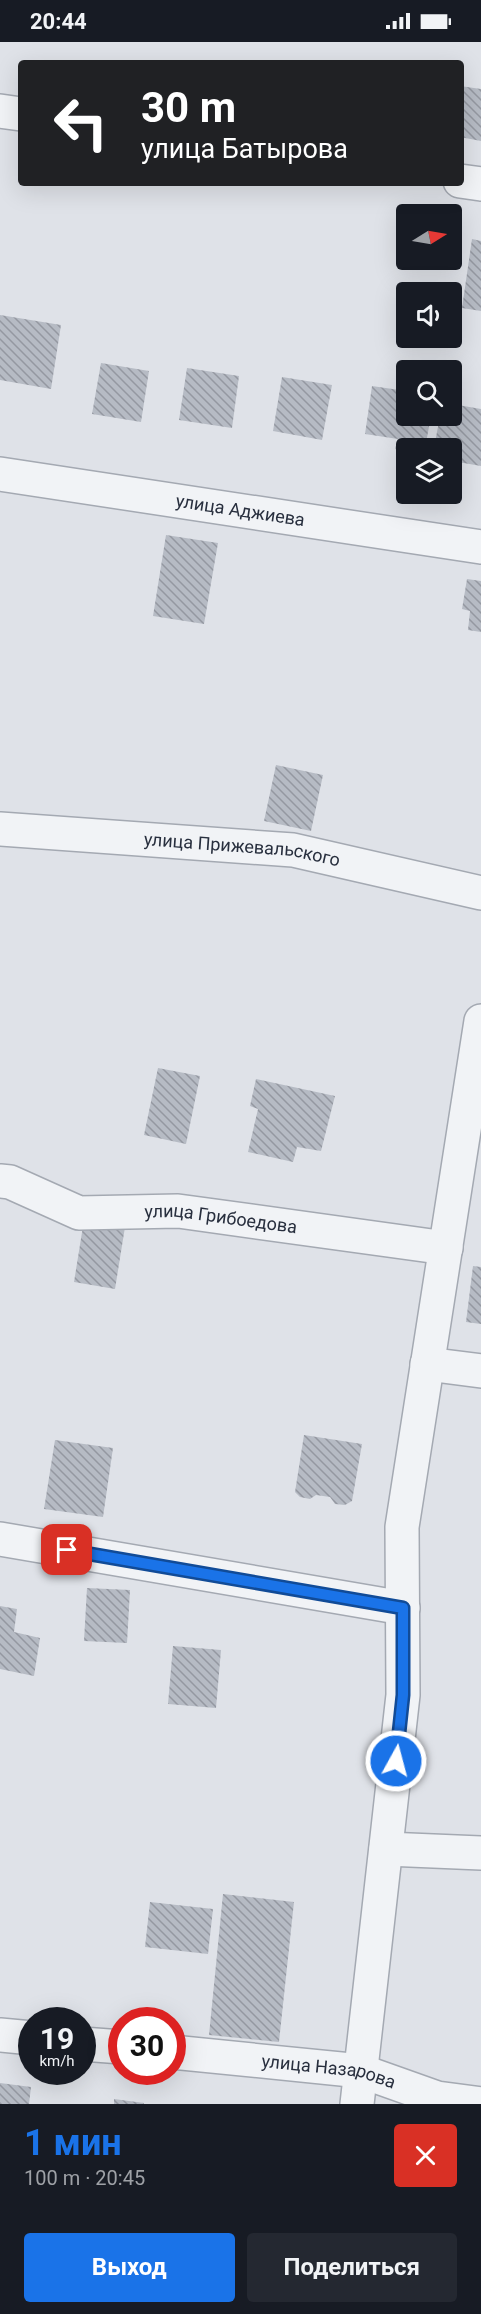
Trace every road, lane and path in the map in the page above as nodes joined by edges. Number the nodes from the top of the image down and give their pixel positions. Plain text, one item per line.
1 (0, 111) edge
2 (18, 114) edge
3 (464, 182) edge
4 (481, 184) edge
5 (0, 474) edge
6 (481, 547) edge
7 (0, 829) edge
8 (481, 893) edge
9 (481, 1021) edge
10 (478, 1065) edge
11 (0, 1181) edge
12 (446, 1248) junction
13 (427, 1364) junction
14 (481, 1371) edge
15 (0, 1539) edge
16 (403, 1608) junction
17 (386, 1849) junction
18 (481, 1853) edge
19 (0, 2035) edge
20 (18, 2037) edge
21 (186, 2053) edge
22 (361, 2071) junction
23 (357, 2104) edge
24 (481, 2104) edge

1 - 2 street
3 - 4 street
5 - 6 street, улица Аджиева
7 - 8 street, улица Прижевальского
9 - 10 street
10 - 12 street
11 - 12 street, улица Грибоедова
12 - 13 street
13 - 14 street
13 - 16 street
15 - 16 street
16 - 17 street
17 - 18 street
17 - 22 street
19 - 20 street
21 - 22 street, улица Назарова
22 - 23 street
22 - 24 street, улица Назарова

